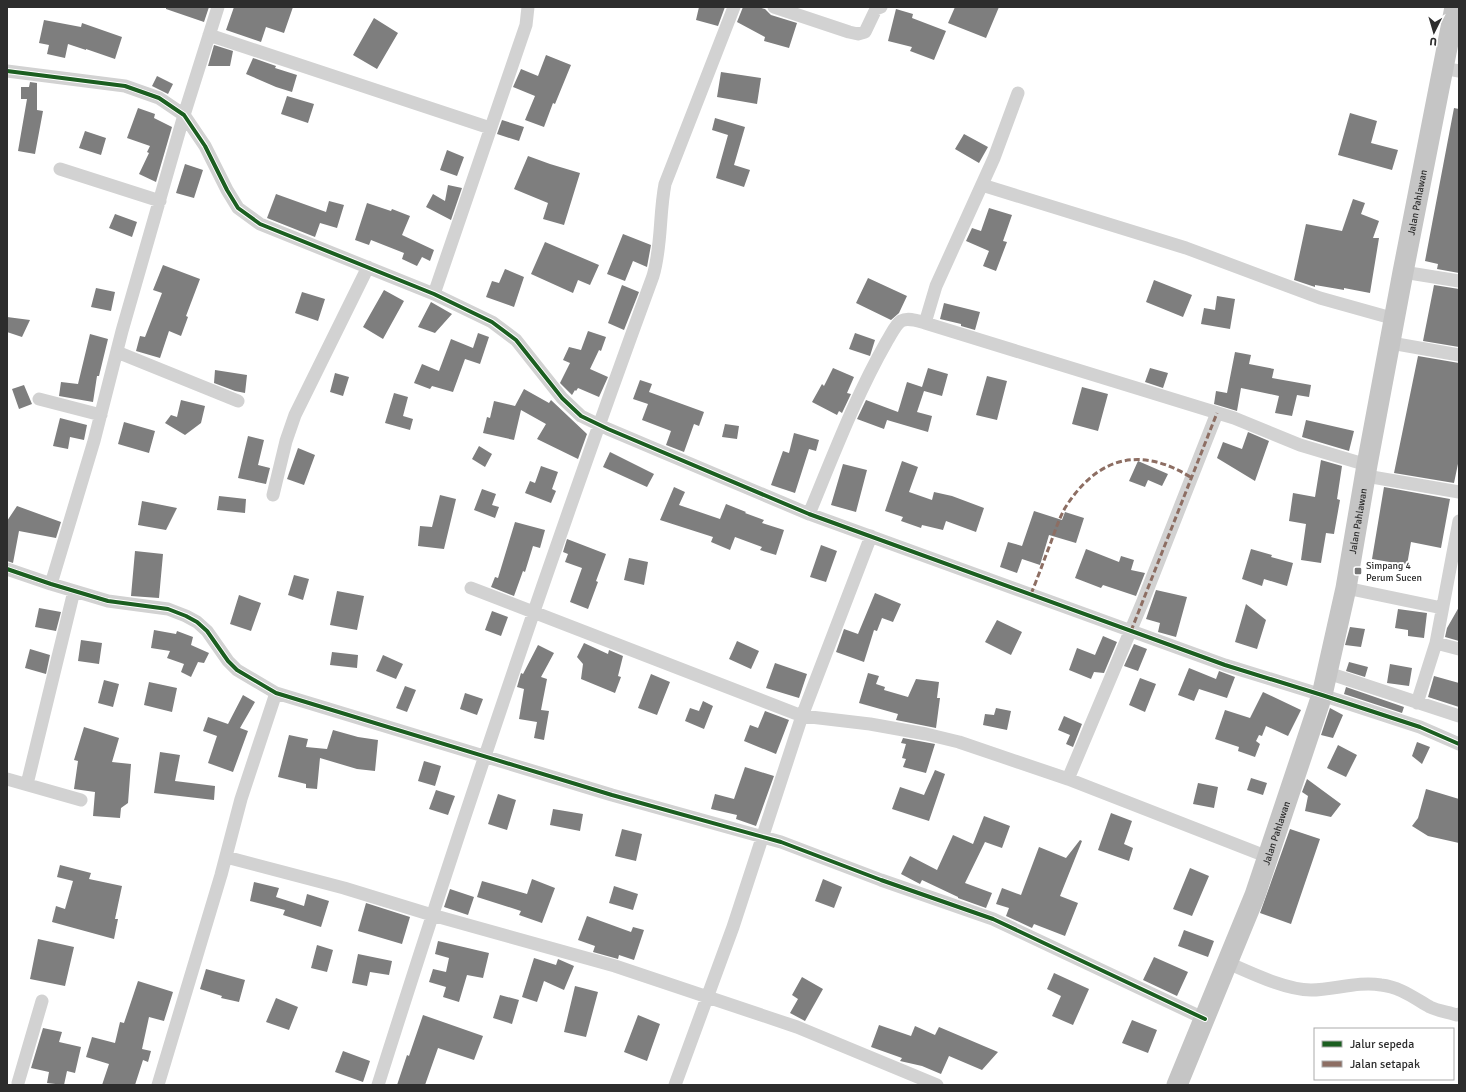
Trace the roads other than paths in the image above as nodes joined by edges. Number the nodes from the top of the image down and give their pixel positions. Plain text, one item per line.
1 (218, 7) edge
2 (528, 7) edge
3 (734, 7) edge
4 (774, 7) edge
5 (881, 7) edge
6 (1455, 7) edge
7 (209, 35) junction
8 (1451, 69) edge
9 (7, 71) edge
10 (1018, 93) dead end
11 (184, 115) junction
12 (490, 128) junction
13 (60, 169) dead end
14 (982, 184) junction
15 (160, 201) junction
16 (368, 267) junction
17 (1403, 272) junction
18 (1459, 281) edge
19 (434, 294) junction
20 (1395, 319) junction
21 (925, 323) junction
22 (1391, 343) junction
23 (116, 352) junction
24 (1459, 355) edge
25 (39, 399) dead end
26 (238, 401) dead end
27 (1217, 413) junction
28 (101, 416) junction
29 (598, 424) junction
30 (1366, 471) junction
31 (1459, 492) edge
32 (273, 495) dead end
33 (809, 514) junction
34 (1458, 528) edge
35 (871, 536) junction
36 (7, 569) edge
37 (51, 584) junction
38 (471, 588) dead end
39 (1346, 588) junction
40 (74, 591) junction
41 (1442, 608) junction
42 (534, 611) junction
43 (1131, 631) junction
44 (1436, 643) junction
45 (1459, 649) edge
46 (1328, 673) junction
47 (276, 693) junction
48 (1322, 695) junction
49 (1417, 703) junction
50 (802, 716) junction
51 (1459, 716) edge
52 (1459, 744) edge
53 (485, 757) junction
54 (1068, 778) junction
55 (7, 779) edge
56 (27, 784) junction
57 (81, 800) dead end
58 (761, 837) junction
59 (1268, 857) junction
60 (226, 858) junction
61 (432, 915) junction
62 (1228, 963) junction
63 (708, 997) junction
64 (42, 1001) dead end
65 (1459, 1014) edge
66 (1204, 1019) junction
67 (22, 1084) edge
68 (158, 1085) edge
69 (378, 1085) edge
70 (675, 1085) edge
71 (936, 1085) edge
72 (1177, 1085) edge

1 - 7 street
2 - 12 street
3 - 29 street
4 - 5 street
6 - 8 main road, Jalan Pahlawan
7 - 11 street
7 - 12 street
8 - 17 main road, Jalan Pahlawan
9 - 11 street
10 - 14 street
11 - 15 street
11 - 16 street
12 - 19 street
13 - 15 street
14 - 20 street
14 - 21 street
15 - 23 street
16 - 19 street
16 - 32 street
17 - 18 street
17 - 20 main road, Jalan Pahlawan
19 - 29 street
20 - 22 main road, Jalan Pahlawan
21 - 27 street
21 - 33 street
22 - 24 street
22 - 30 main road, Jalan Pahlawan
23 - 26 street
23 - 28 street
25 - 28 street
27 - 30 street
27 - 43 street
28 - 37 street
29 - 33 street
29 - 42 street
30 - 31 street
30 - 39 main road, Jalan Pahlawan
33 - 35 street
34 - 41 street
35 - 43 street
35 - 50 street
36 - 37 street
37 - 40 street
38 - 42 street
39 - 41 street
39 - 46 main road, Jalan Pahlawan
40 - 47 street
40 - 56 street
41 - 44 street
42 - 50 street
42 - 53 street
43 - 48 street
43 - 54 street
44 - 45 street
44 - 49 street
46 - 48 main road, Jalan Pahlawan
46 - 49 street
47 - 53 street
47 - 60 street
48 - 52 street
48 - 59 main road, Jalan Pahlawan
49 - 51 street
50 - 54 street
50 - 58 street
53 - 58 street
53 - 61 street
54 - 59 street
55 - 56 street
56 - 57 street
58 - 63 street
58 - 66 street
59 - 62 main road, Jalan Pahlawan
60 - 61 street
60 - 68 street
61 - 63 street
61 - 69 street
62 - 65 street
62 - 66 main road, Jalan Pahlawan
63 - 70 street
63 - 71 street
64 - 67 street
66 - 72 main road, Jalan Pahlawan

